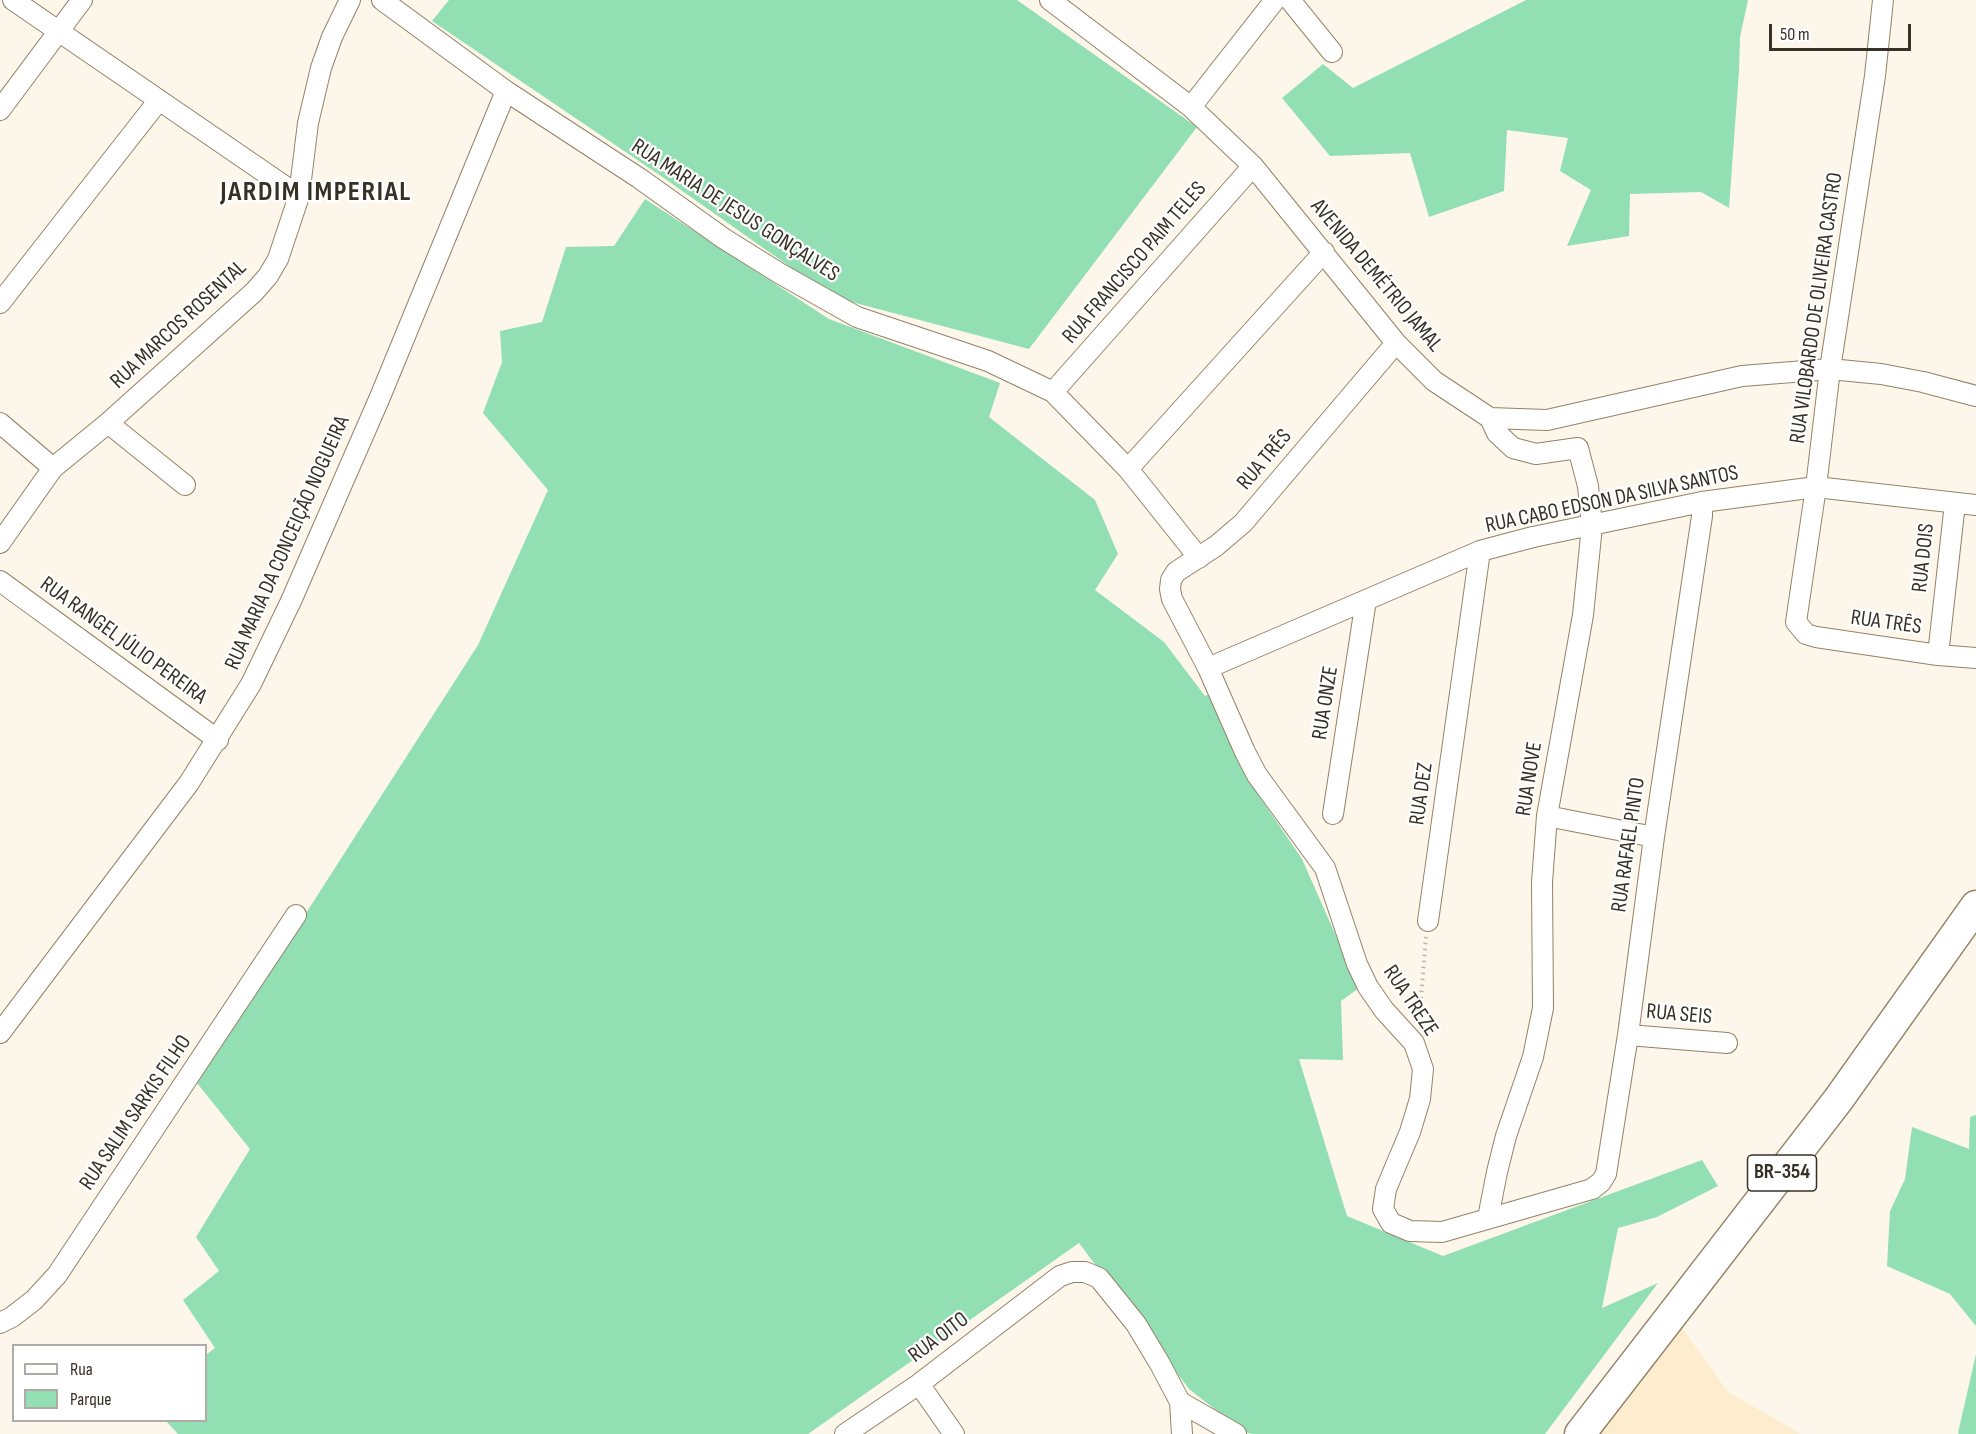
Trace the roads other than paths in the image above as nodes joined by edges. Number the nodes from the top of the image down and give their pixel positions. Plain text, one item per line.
1 (13, 0) edge
2 (82, 0) edge
3 (350, 0) edge
4 (382, 0) edge
5 (1050, 0) edge
6 (1275, 0) edge
7 (1290, 0) edge
8 (1883, 0) edge
9 (58, 32) junction
10 (1332, 52) dead end
11 (506, 91) junction
12 (159, 100) junction
13 (1191, 107) junction
14 (0, 110) edge
15 (1253, 166) junction
16 (299, 196) junction
17 (1324, 252) junction
18 (0, 303) edge
19 (1396, 343) junction
20 (1830, 369) junction
21 (1053, 393) junction
22 (1976, 396) edge
23 (1490, 418) junction
24 (0, 423) edge
25 (108, 423) junction
26 (53, 468) junction
27 (1128, 469) junction
28 (185, 485) dead end
29 (1816, 487) junction
30 (1702, 502) junction
31 (1954, 503) junction
32 (1976, 505) edge
33 (1592, 526) junction
34 (0, 543) edge
35 (1480, 551) junction
36 (1199, 558) junction
37 (0, 581) edge
38 (1172, 599) joint
39 (1366, 600) junction
40 (1796, 622) joint
41 (1938, 655) junction
42 (1976, 658) edge
43 (1208, 668) junction
44 (218, 740) junction
45 (1333, 813) dead end
46 (1547, 816) junction
47 (1654, 837) junction
48 (1976, 906) edge
49 (296, 915) dead end
50 (1428, 921) road end
51 (0, 1033) edge
52 (1628, 1035) junction
53 (1727, 1043) dead end
54 (1592, 1189) joint
55 (1488, 1218) junction
56 (0, 1323) edge
57 (919, 1384) junction
58 (1180, 1402) junction
59 (845, 1434) edge
60 (954, 1434) edge
61 (1182, 1434) edge
62 (1236, 1434) edge
63 (1580, 1434) edge

1 - 9 street
2 - 9 street
3 - 16 street, RUA MARCOS ROSENTAL
4 - 11 street, RUA MARIA DE JESUS GONÇALVES
5 - 13 street, AVENIDA DEMÉTRIO JAMAL
6 - 13 street
7 - 10 street
8 - 20 street, RUA VILOBARDO DE OLIVEIRA CASTRO
9 - 12 street
9 - 14 street
11 - 21 street, RUA MARIA DE JESUS GONÇALVES
11 - 44 street, RUA MARIA DA CONCEIÇÃO NOGUEIRA
12 - 16 street
12 - 18 street
13 - 15 street, AVENIDA DEMÉTRIO JAMAL
15 - 17 street, AVENIDA DEMÉTRIO JAMAL
15 - 21 street, RUA FRANCISCO PAIM TELES
16 - 25 street, RUA MARCOS ROSENTAL
17 - 19 street, AVENIDA DEMÉTRIO JAMAL
17 - 27 street
19 - 23 street, AVENIDA DEMÉTRIO JAMAL
19 - 36 street, RUA TRÊS
20 - 22 street
20 - 23 street
20 - 29 street, RUA VILOBARDO DE OLIVEIRA CASTRO
21 - 27 street, RUA MARIA DE JESUS GONÇALVES
23 - 33 street, RUA NOVE
24 - 26 street
25 - 26 street, RUA MARCOS ROSENTAL
25 - 28 street
26 - 34 street, RUA MARCOS ROSENTAL
27 - 36 street, RUA MARIA DE JESUS GONÇALVES
29 - 30 street, RUA CABO EDSON DA SILVA SANTOS
29 - 31 street, RUA CABO EDSON DA SILVA SANTOS
29 - 40 street, RUA VILOBARDO DE OLIVEIRA CASTRO
30 - 33 street, RUA CABO EDSON DA SILVA SANTOS
30 - 47 street, RUA RAFAEL PINTO
31 - 32 street, RUA CABO EDSON DA SILVA SANTOS
31 - 41 street, RUA DOIS
33 - 35 street, RUA CABO EDSON DA SILVA SANTOS
33 - 46 street, RUA NOVE
35 - 39 street, RUA CABO EDSON DA SILVA SANTOS
35 - 50 street, RUA DEZ
36 - 38 street, RUA TRÊS
37 - 44 street, RUA RANGEL JÚLIO PEREIRA
38 - 43 street, RUA TREZE
39 - 43 street, RUA CABO EDSON DA SILVA SANTOS
39 - 45 street, RUA ONZE
40 - 41 street, RUA TRÊS
41 - 42 street, RUA TRÊS
43 - 55 street, RUA TREZE
44 - 51 street, RUA MARIA DA CONCEIÇÃO NOGUEIRA
46 - 47 street
46 - 55 street, RUA NOVE
47 - 52 street, RUA RAFAEL PINTO
48 - 63 highway, BR-354
49 - 56 street, RUA SALIM SARKIS FILHO
52 - 53 street, RUA SEIS
52 - 54 street, RUA RAFAEL PINTO
54 - 55 street, RUA TREZE
57 - 58 street, RUA OITO
57 - 59 street, RUA OITO
57 - 60 street
58 - 61 street
58 - 62 street

